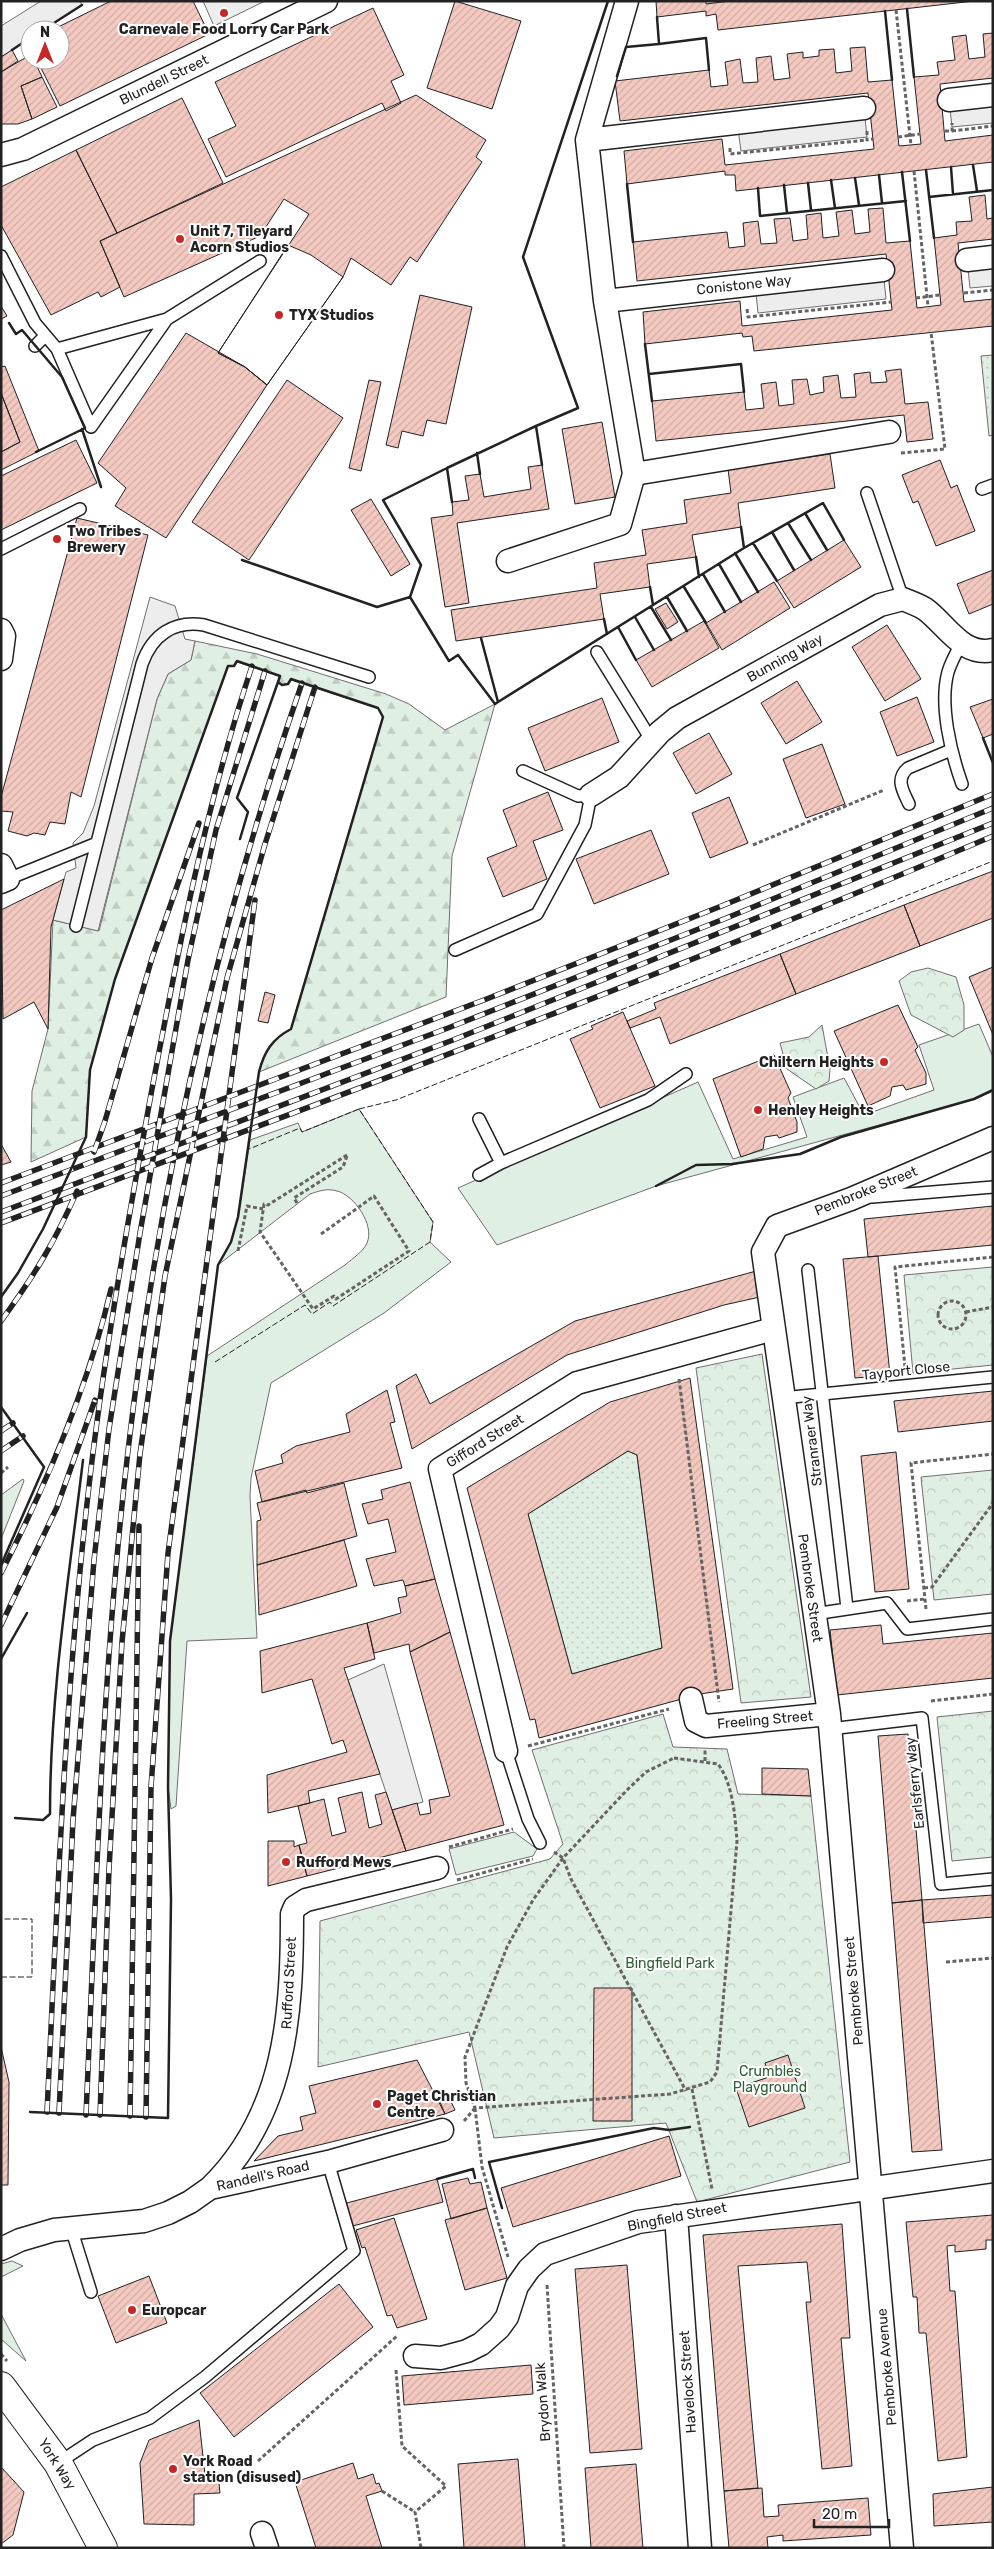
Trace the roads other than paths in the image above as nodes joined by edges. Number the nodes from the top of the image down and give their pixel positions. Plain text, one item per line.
1 (326, 1) edge
2 (627, 1) edge
3 (993, 96) edge
4 (949, 100) dead end
5 (864, 108) dead end
6 (587, 140) junction
7 (1, 155) edge
8 (1, 256) edge
9 (993, 257) edge
10 (967, 260) dead end
11 (260, 261) dead end
12 (882, 270) dead end
13 (605, 301) junction
14 (167, 319) junction
15 (45, 336) junction
16 (35, 346) dead end
17 (57, 349) junction
18 (888, 432) road end
19 (634, 474) junction
20 (867, 493) dead end
21 (80, 509) dead end
22 (1, 550) edge
23 (508, 561) dead end
24 (903, 599) junction
25 (1, 630) edge
26 (961, 644) junction
27 (993, 650) edge
28 (597, 652) dead end
29 (1, 659) edge
30 (369, 677) dead end
31 (652, 741) junction
32 (951, 750) junction
33 (523, 771) dead end
34 (962, 784) dead end
35 (592, 795) junction
36 (909, 804) dead end
37 (97, 843) junction
38 (4, 876) edge
39 (76, 926) dead end
40 (455, 950) dead end
41 (686, 1074) dead end
42 (479, 1119) dead end
43 (993, 1138) edge
44 (501, 1162) junction
45 (478, 1175) dead end
46 (993, 1187) edge
47 (851, 1198) junction
48 (808, 1270) dead end
49 (773, 1329) junction
50 (993, 1377) edge
51 (822, 1394) junction
52 (782, 1398) junction
53 (847, 1608) junction
54 (814, 1614) junction
55 (993, 1619) edge
56 (691, 1699) dead end
57 (830, 1722) junction
58 (506, 1751) joint
59 (544, 1846) road end
60 (440, 1858) road end
61 (993, 1879) edge
62 (442, 2130) dead end
63 (328, 2162) junction
64 (993, 2171) edge
65 (872, 2187) junction
66 (210, 2188) junction
67 (676, 2216) junction
68 (71, 2228) junction
69 (1, 2249) edge
70 (91, 2292) dead end
71 (405, 2359) road end
72 (1, 2386) edge
73 (58, 2463) junction
74 (103, 2548) edge
75 (700, 2548) edge
76 (902, 2548) edge

1 - 7 street, Blundell Street
2 - 6 street
3 - 4 street
5 - 6 street
6 - 13 street
8 - 15 lane
9 - 10 street
11 - 14 lane
12 - 13 street, Conistone Way
13 - 19 street
14 - 17 lane
14 - 17 lane
15 - 16 lane
15 - 17 lane
18 - 19 street
19 - 23 street
20 - 24 lane
21 - 22 lane
24 - 26 street
24 - 31 street, Bunning Way
25 - 29 street
26 - 27 street
26 - 32 lane
28 - 31 lane
30 - 37 lane
31 - 35 street, Bunning Way
32 - 34 lane
32 - 36 lane
33 - 35 lane
35 - 40 lane
37 - 38 lane
37 - 39 lane
41 - 44 lane
42 - 44 lane
43 - 47 street, Pembroke Street
44 - 45 lane
46 - 47 lane
47 - 49 street, Pembroke Street
48 - 51 lane, Stranraer Way
49 - 52 street, Pembroke Street
49 - 58 street, Gifford Street
50 - 51 lane, Tayport Close
51 - 52 lane, Tayport Close
51 - 53 lane, Stranraer Way
52 - 54 street, Pembroke Street
53 - 54 lane
53 - 55 lane
54 - 57 street, Pembroke Street
56 - 57 street, Freeling Street
57 - 61 lane, Earlsferry Way
57 - 65 street, Pembroke Street
58 - 59 lane
60 - 66 street, Rufford Street
62 - 63 street, Randell's Road
63 - 66 street, Randell's Road
63 - 73 lane
64 - 65 street, Bingfield Street
65 - 67 street, Bingfield Street
65 - 76 street, Pembroke Avenue
66 - 68 street, Randell's Road
67 - 71 street, Bingfield Street
67 - 75 street, Havelock Street
68 - 69 street, Randell's Road
68 - 70 lane
72 - 73 main road, York Way
73 - 74 main road, York Way

